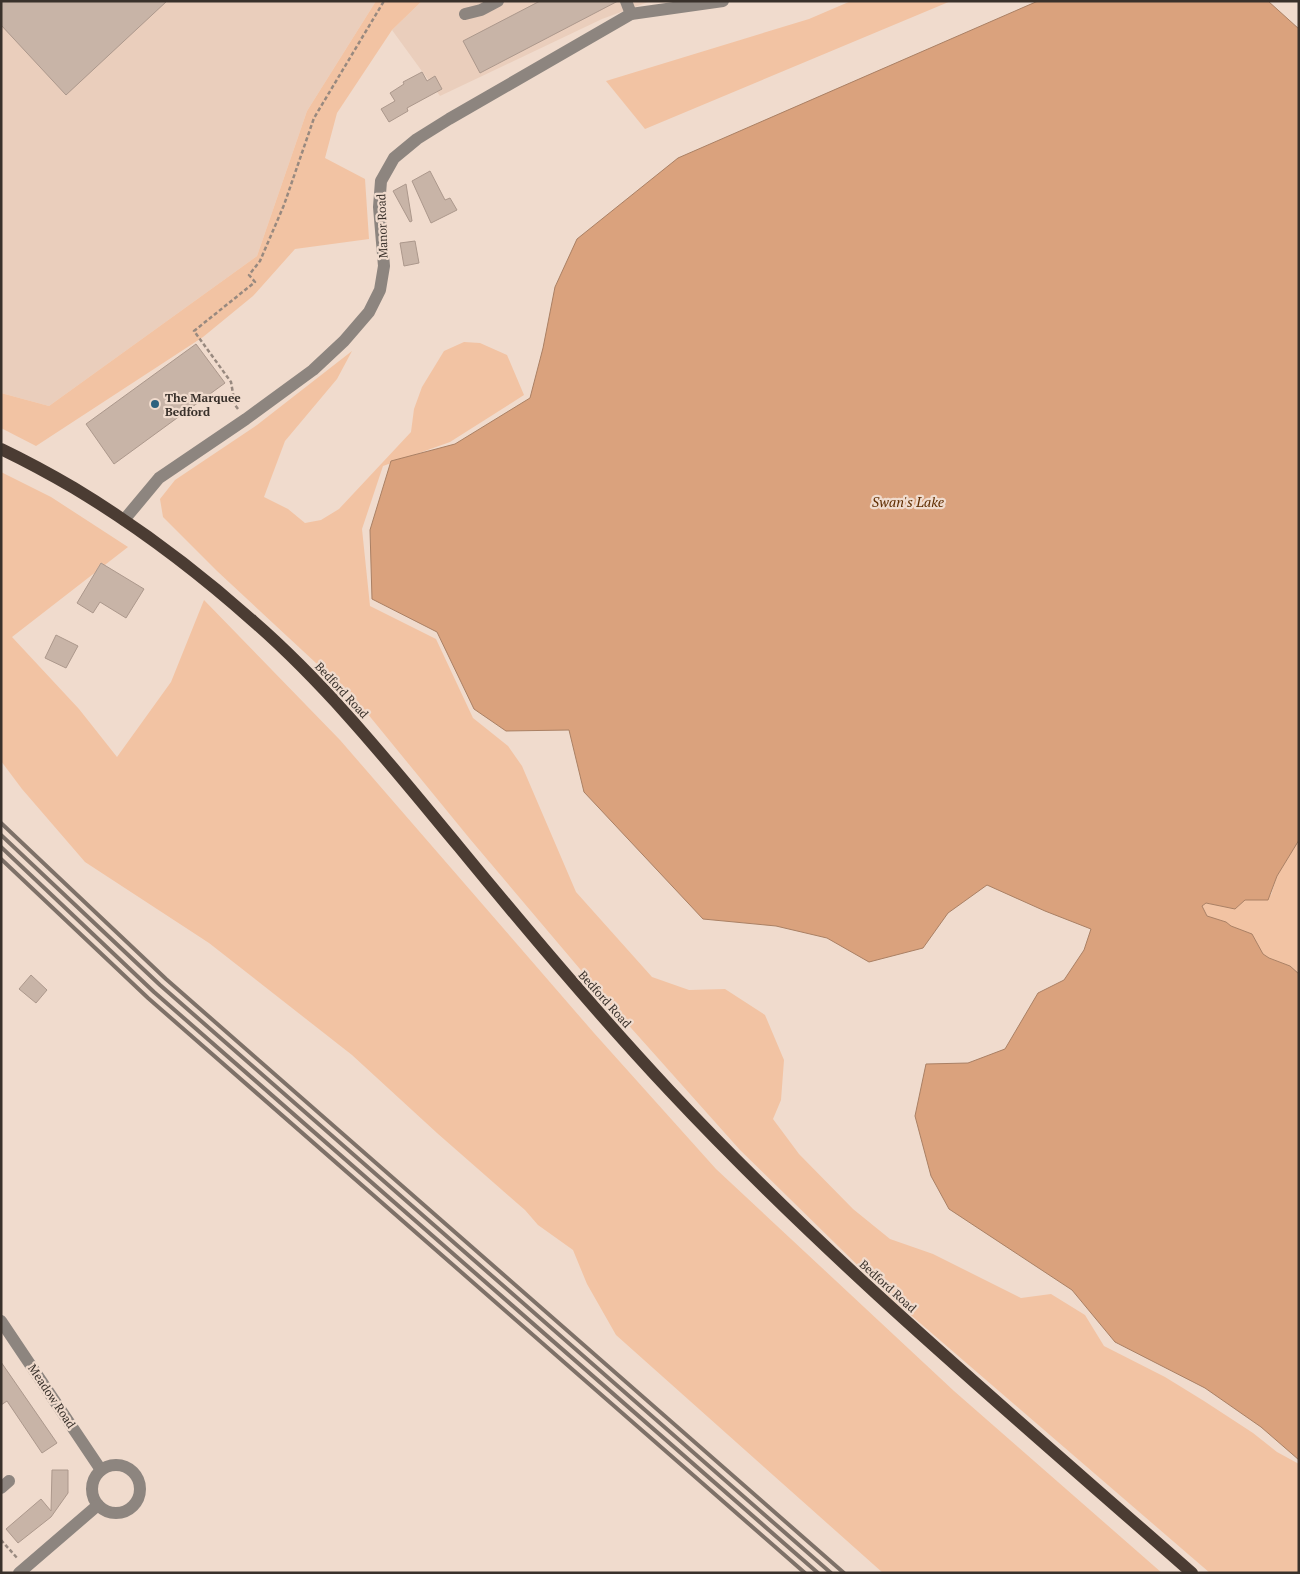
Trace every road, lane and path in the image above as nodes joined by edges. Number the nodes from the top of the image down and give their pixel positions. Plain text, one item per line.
1 (384, 1) edge
2 (498, 1) edge
3 (626, 1) edge
4 (723, 1) edge
5 (465, 14) dead end
6 (631, 14) junction
7 (235, 405) dead end
8 (1, 449) edge
9 (124, 520) junction
10 (1, 1322) edge
11 (101, 1470) junction
12 (98, 1505) junction
13 (1, 1540) edge
14 (23, 1570) edge
15 (1192, 1573) edge

1 - 7 path
2 - 5 street
3 - 6 street
4 - 6 street, Manor Road
6 - 9 street, Manor Road
8 - 9 main road, Bedford Road
9 - 15 main road, Bedford Road
10 - 11 street, Meadow Road
11 - 12 street
11 - 12 street
12 - 14 street
13 - 14 path

